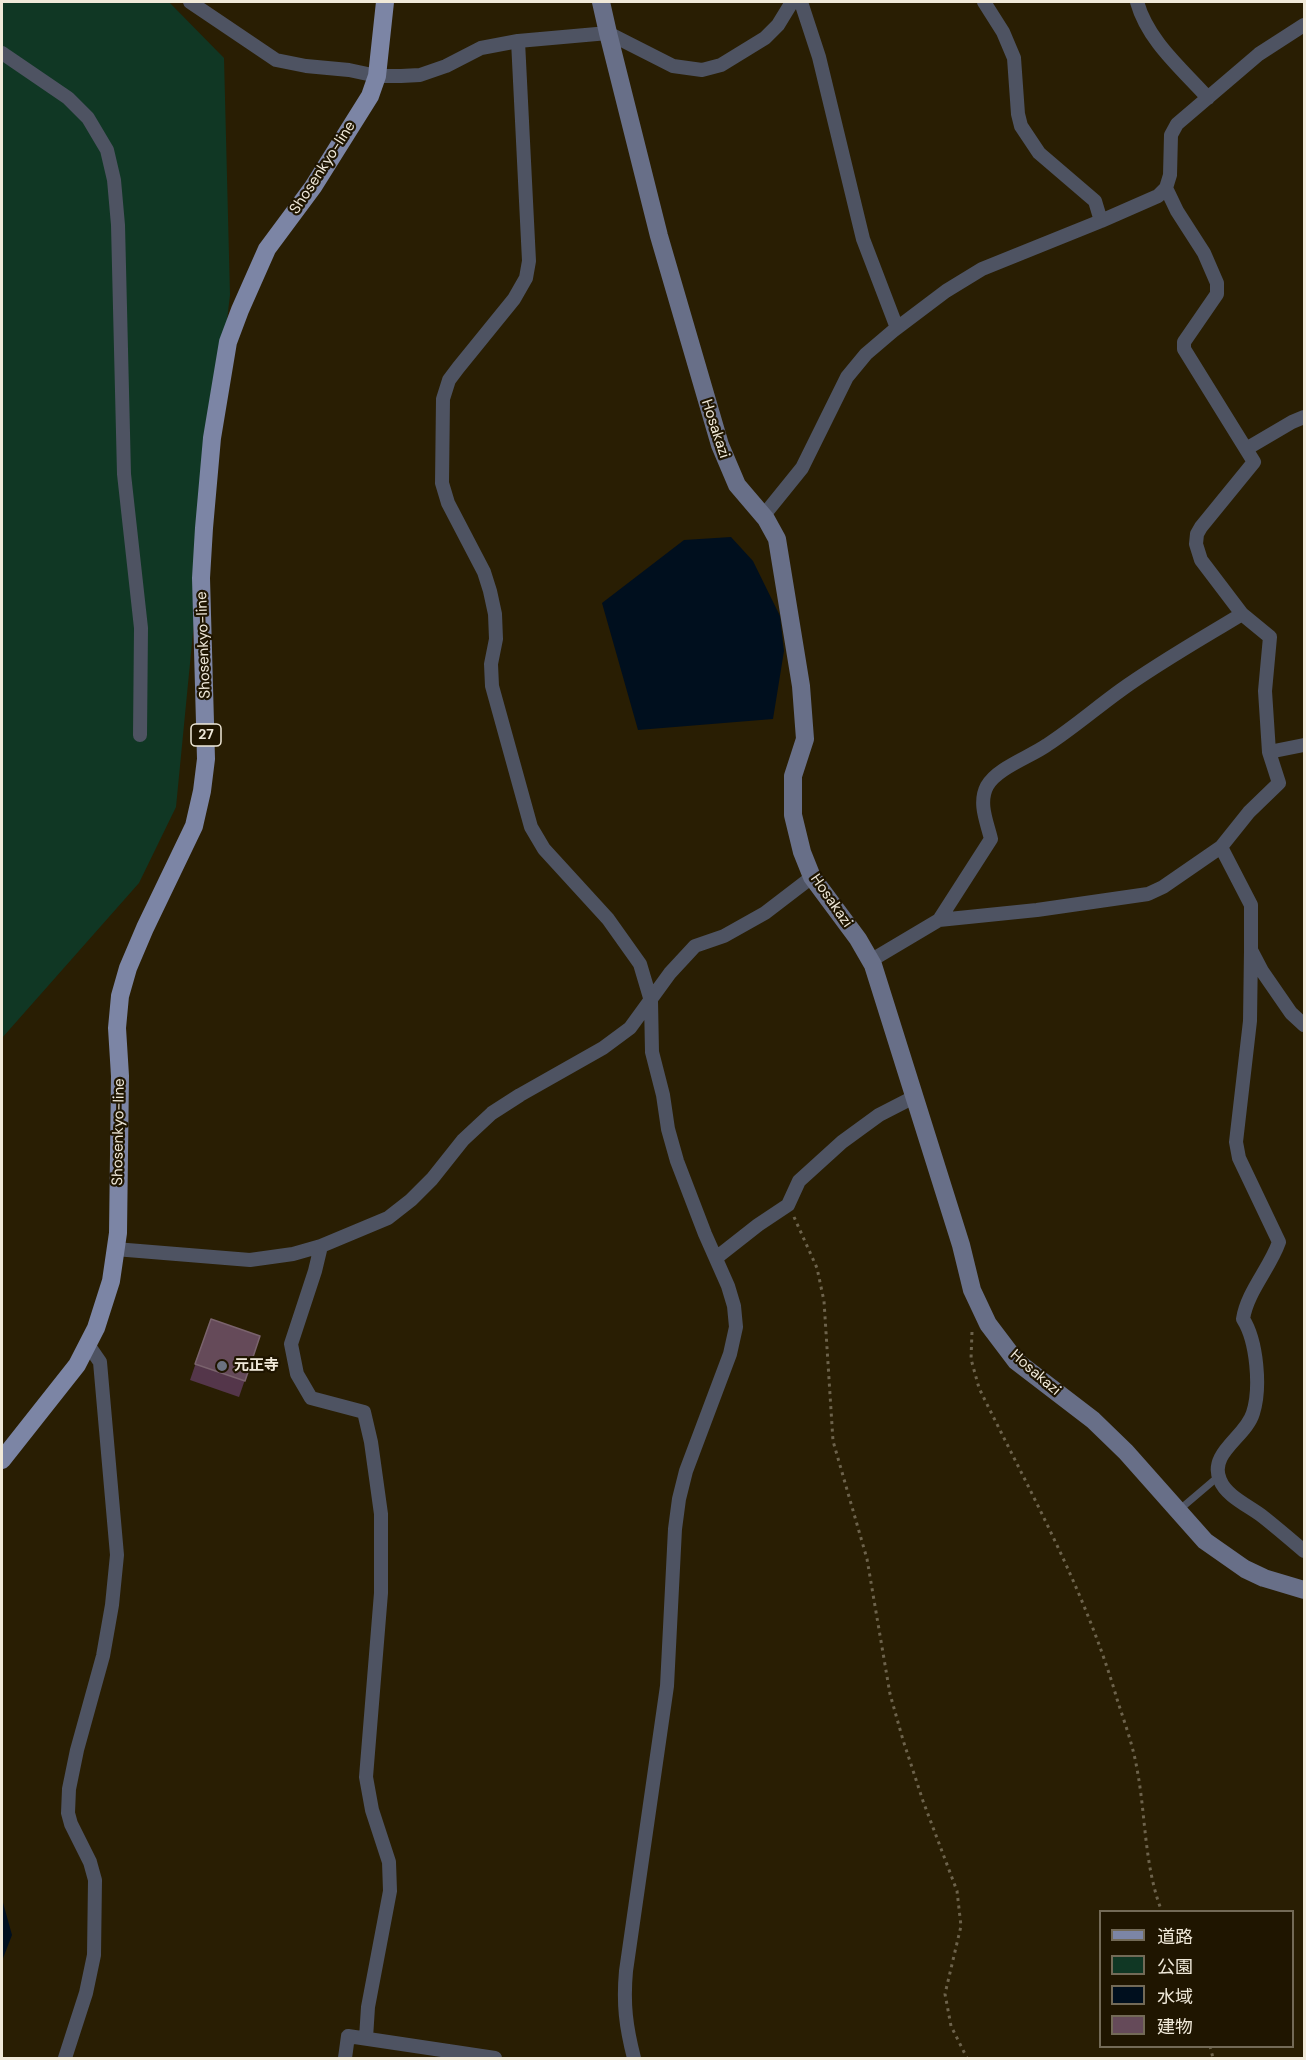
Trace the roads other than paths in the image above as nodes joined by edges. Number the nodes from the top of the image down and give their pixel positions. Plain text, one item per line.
1 (190, 2) edge
2 (385, 2) edge
3 (601, 2) edge
4 (792, 2) edge
5 (801, 2) edge
6 (984, 2) edge
7 (1137, 2) edge
8 (1305, 25) edge
9 (608, 33) junction
10 (518, 41) junction
11 (2, 53) edge
12 (377, 76) junction
13 (1208, 98) junction
14 (1166, 188) junction
15 (1101, 221) junction
16 (897, 328) junction
17 (1303, 416) edge
18 (1246, 449) junction
19 (764, 515) junction
20 (1242, 614) junction
21 (140, 735) dead end
22 (1305, 745) edge
23 (1269, 752) junction
24 (1221, 847) junction
25 (812, 877) junction
26 (939, 920) junction
27 (1251, 950) junction
28 (870, 961) junction
29 (651, 1001) junction
30 (1305, 1024) edge
31 (914, 1097) junction
32 (321, 1246) junction
33 (115, 1249) junction
34 (716, 1258) junction
35 (88, 1346) junction
36 (2, 1460) edge
37 (1219, 1476) junction
38 (1177, 1512) junction
39 (1305, 1551) edge
40 (1305, 1590) edge
41 (366, 2038) junction
42 (65, 2058) edge
43 (345, 2058) edge
44 (495, 2058) edge
45 (634, 2058) edge

1 - 12 street
2 - 12 main road, Shosenkyo-line / 27
3 - 9 main road, Hosakazi
4 - 9 street
5 - 16 street
6 - 15 street
7 - 13 street
8 - 13 street
9 - 10 street
9 - 19 main road, Hosakazi
10 - 12 street
10 - 29 street
11 - 21 street
12 - 33 main road, Shosenkyo-line / 27
13 - 14 street
14 - 15 street
14 - 18 street
15 - 16 street
16 - 19 street
17 - 18 street
18 - 20 street
19 - 25 main road, Hosakazi
20 - 23 street
20 - 26 street
22 - 23 street
23 - 24 street
24 - 26 street
24 - 27 street
25 - 28 main road, Hosakazi
25 - 29 street
26 - 28 street
27 - 30 street
27 - 37 street
28 - 31 main road, Hosakazi
29 - 32 street
29 - 34 street
31 - 34 street
31 - 38 main road, Hosakazi
32 - 33 street
32 - 41 street
33 - 35 main road, Shosenkyo-line / 27
34 - 45 street
35 - 36 main road, Shosenkyo-line / 27
35 - 42 street
37 - 38 lane
37 - 39 street
38 - 40 main road, Hosakazi
41 - 43 street
41 - 44 street

